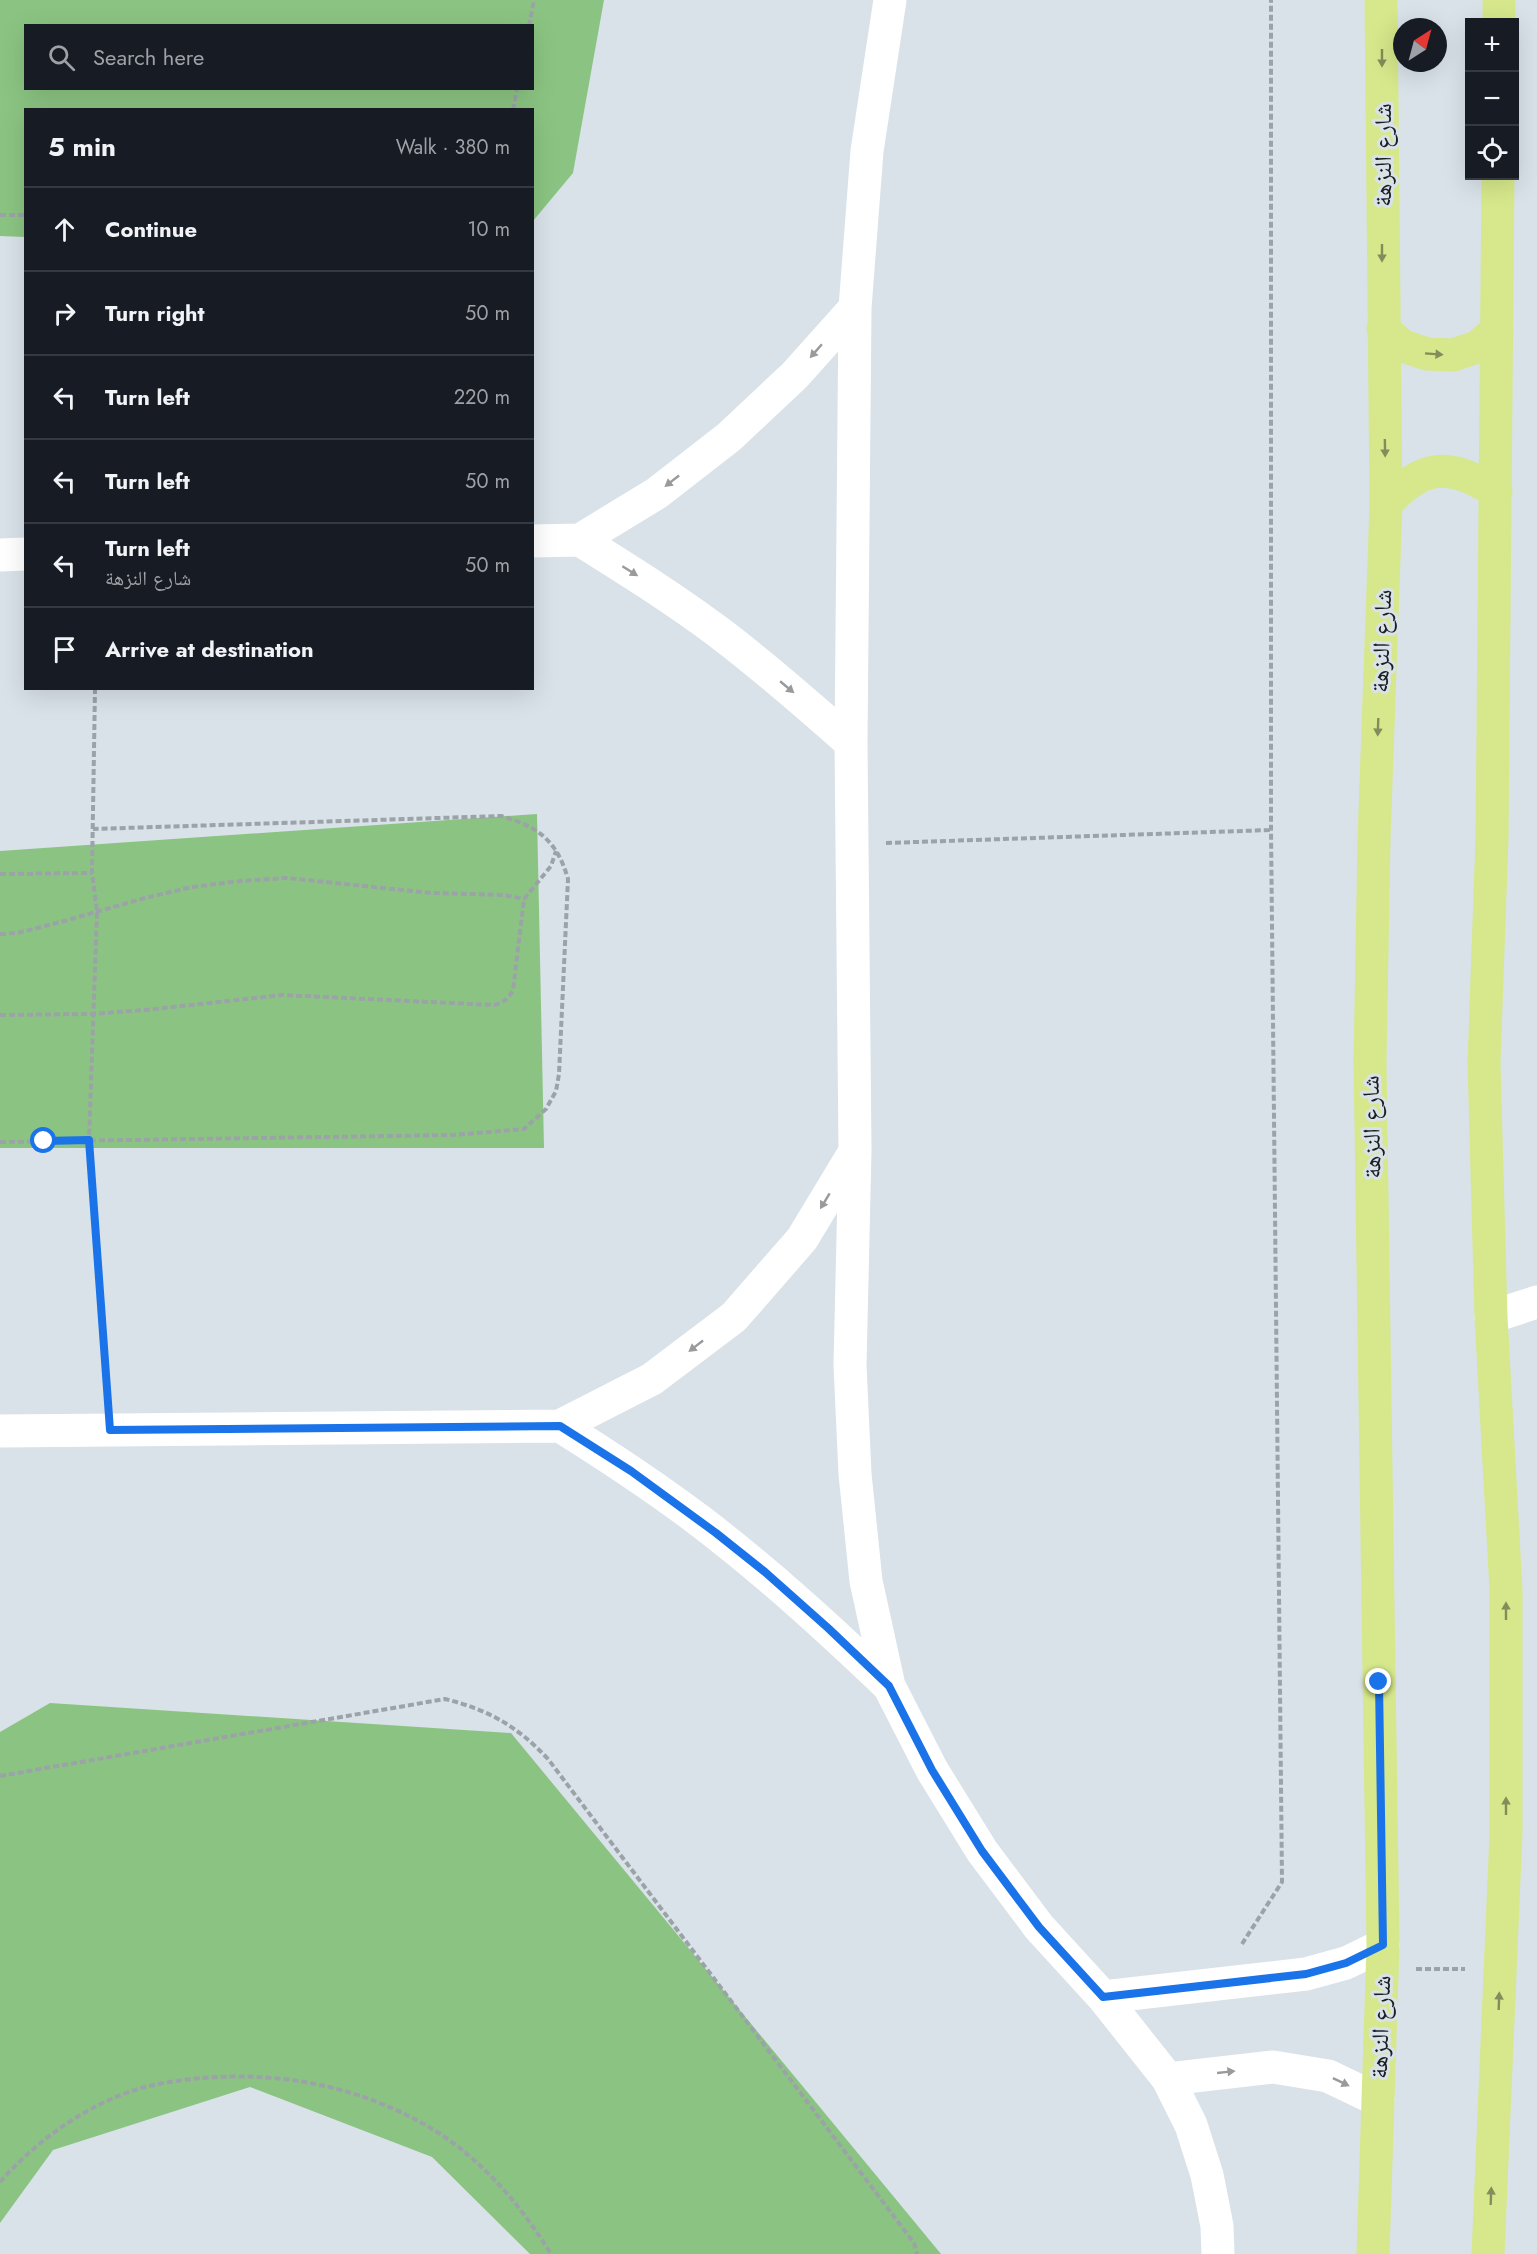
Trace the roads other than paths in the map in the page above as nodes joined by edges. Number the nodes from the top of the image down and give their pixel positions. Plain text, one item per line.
1 (890, 0) edge
2 (1381, 0) edge
3 (1499, 0) edge
4 (1499, 18) edge
5 (1498, 180) edge
6 (855, 308) junction
7 (1383, 329) junction
8 (1497, 330) junction
9 (1496, 492) junction
10 (1386, 504) junction
11 (580, 540) junction
12 (534, 541) edge
13 (24, 554) edge
14 (0, 555) edge
15 (851, 743) junction
16 (855, 1151) junction
17 (1537, 1302) edge
18 (1491, 1317) junction
19 (560, 1426) junction
20 (0, 1431) edge
21 (889, 1686) junction
22 (1382, 1957) junction
23 (1103, 1997) junction
24 (1168, 2079) junction
25 (1378, 2100) junction
26 (1218, 2254) edge
27 (1373, 2254) edge
28 (1488, 2254) edge

1 - 6 street
2 -> 7 main road, شارع النزهة
3 - 4 main road
5 - 8 main road
6 -> 11 street
6 - 15 street
7 -> 8 main road
7 -> 10 main road, شارع النزهة
8 - 9 main road
9 - 10 main road
9 - 18 main road
10 -> 22 main road, شارع النزهة
11 - 12 street
11 -> 15 street
13 - 14 street
15 - 16 street
16 -> 19 street
16 - 21 street
17 - 18 street
28 -> 18 main road
19 - 20 street
19 - 21 street
21 - 23 street
22 - 23 street
22 - 25 main road, شارع النزهة
23 - 24 street
24 -> 25 street
24 - 26 street
25 - 27 main road, شارع النزهة

